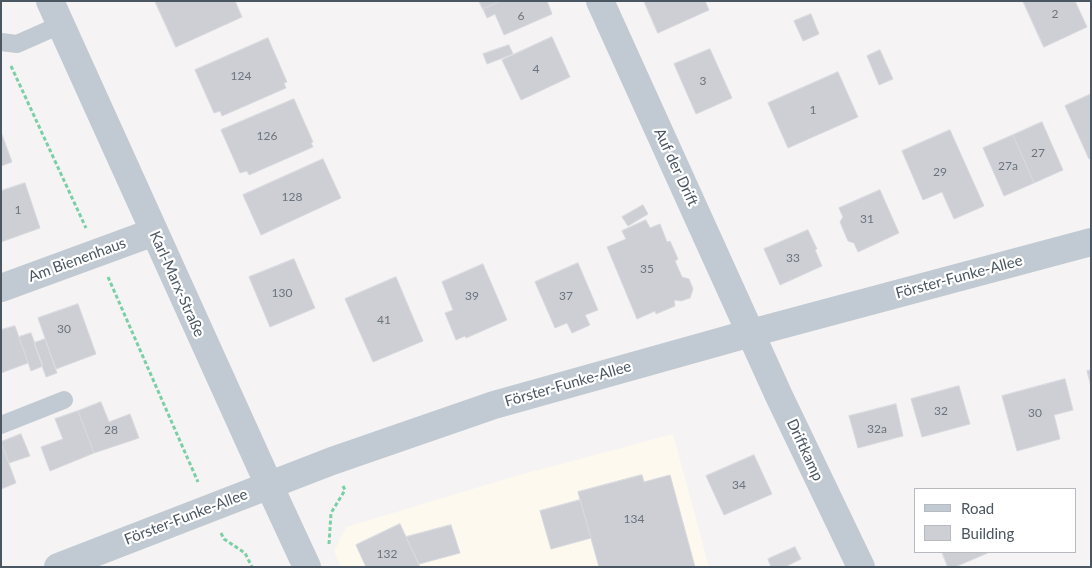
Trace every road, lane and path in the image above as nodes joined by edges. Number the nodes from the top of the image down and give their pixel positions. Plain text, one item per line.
1 (600, 1) edge
2 (55, 13) edge
3 (1, 42) edge
4 (10, 63) dead end
5 (154, 232) junction
6 (1091, 242) edge
7 (98, 253) junction
8 (1, 288) edge
9 (751, 333) junction
10 (64, 400) dead end
11 (1, 425) edge
12 (269, 485) junction
13 (345, 490) dead end
14 (210, 508) junction
15 (329, 550) dead end
16 (58, 567) edge
17 (252, 567) edge
18 (307, 567) edge
19 (861, 567) edge

1 - 9 street, Auf der Drift
2 - 3 lane
2 - 5 street, Karl-Marx-Straße
4 - 7 path
5 - 7 street, Am Bienenhaus
5 - 12 street, Karl-Marx-Straße
6 - 9 street, Förster-Funke-Allee
7 - 8 street, Am Bienenhaus
7 - 14 path
9 - 12 street, Förster-Funke-Allee
9 - 19 street, Driftkamp
10 - 11 lane
12 - 14 street, Förster-Funke-Allee
12 - 18 street, Karl-Marx-Straße
13 - 15 path
14 - 16 street, Förster-Funke-Allee
14 - 17 path

